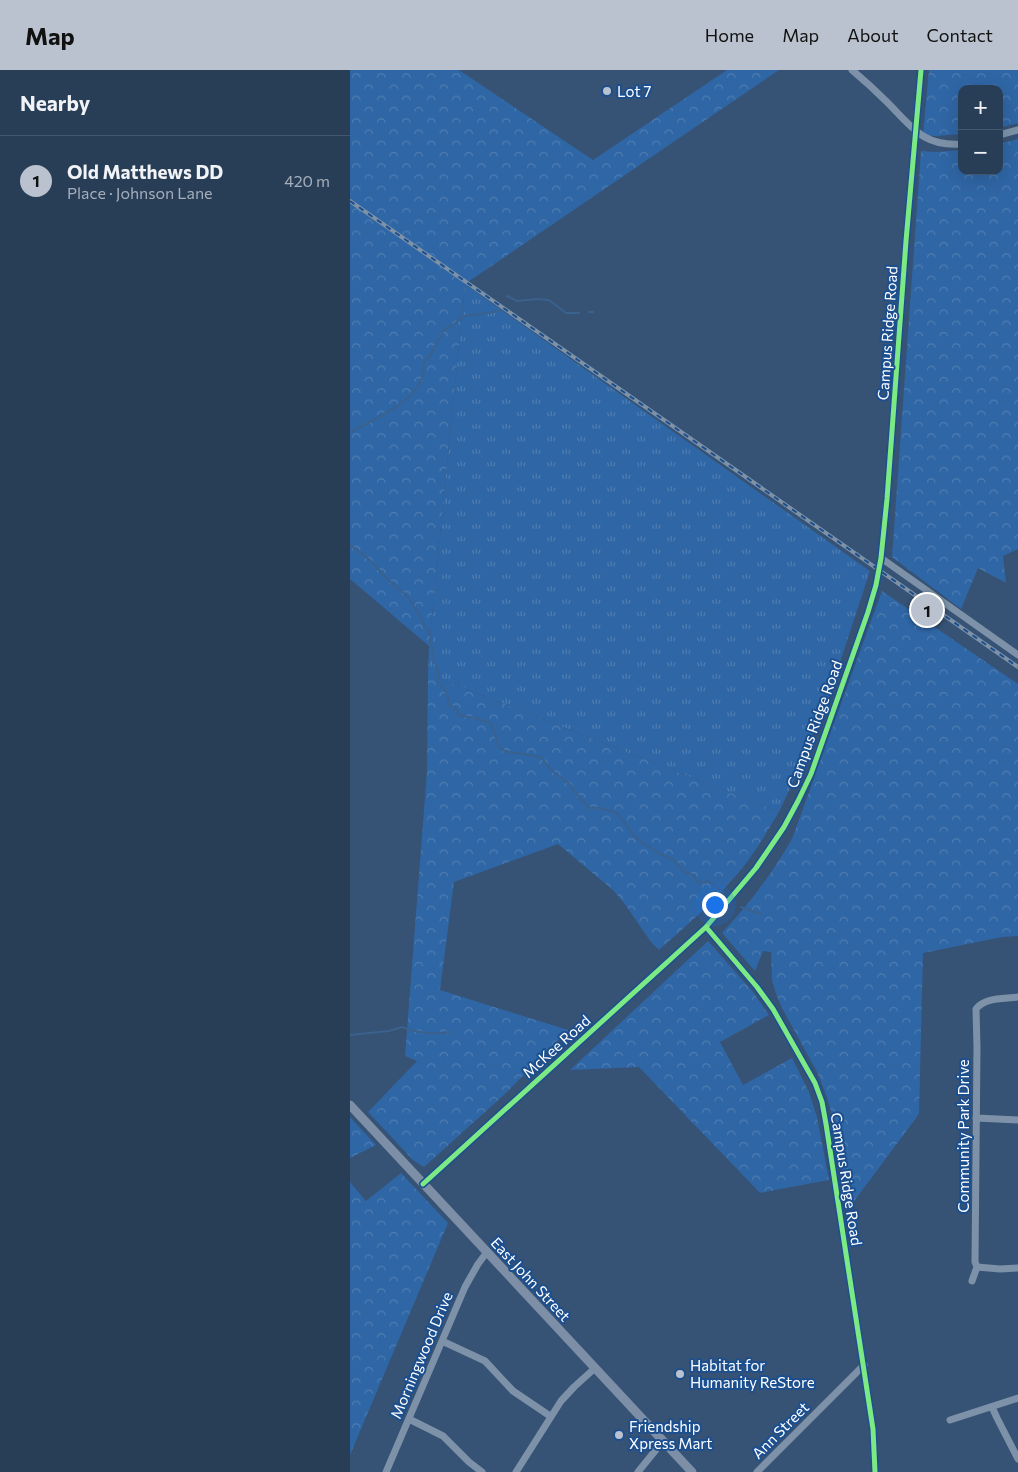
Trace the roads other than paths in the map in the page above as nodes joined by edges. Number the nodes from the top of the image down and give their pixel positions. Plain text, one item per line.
1 (852, 70) edge
2 (921, 70) edge
3 (1018, 130) edge
4 (915, 132) junction
5 (1003, 134) edge
6 (958, 144) edge
7 (881, 558) junction
8 (1018, 656) edge
9 (706, 927) junction
10 (1018, 997) edge
11 (350, 1105) edge
12 (976, 1118) junction
13 (1018, 1120) edge
14 (423, 1184) junction
15 (487, 1252) junction
16 (977, 1267) junction
17 (1018, 1268) edge
18 (972, 1281) dead end
19 (442, 1342) junction
20 (864, 1365) junction
21 (595, 1368) junction
22 (1018, 1398) edge
23 (992, 1406) junction
24 (550, 1416) junction
25 (409, 1419) junction
26 (950, 1420) dead end
27 (663, 1441) junction
28 (1018, 1459) edge
29 (386, 1472) edge
30 (482, 1472) edge
31 (516, 1472) edge
32 (638, 1472) edge
33 (692, 1472) edge
34 (757, 1472) edge
35 (875, 1472) edge

1 - 4 street
2 - 4 street, Campus Ridge Road
3 - 5 street
4 - 6 street
4 - 7 street, Campus Ridge Road
7 - 8 street
7 - 9 street, Campus Ridge Road
9 - 14 street, McKee Road
9 - 20 street, Campus Ridge Road
10 - 12 street, Community Park Drive
11 - 14 main road, East John Street
12 - 13 street
12 - 16 street, Community Park Drive
14 - 15 main road, East John Street
15 - 19 street, Morningwood Drive
15 - 21 main road, East John Street
16 - 17 street
16 - 18 street
19 - 24 street
19 - 25 street, Morningwood Drive
20 - 34 street, Ann Street
20 - 35 street, Campus Ridge Road
21 - 24 street
21 - 27 main road, East John Street
22 - 23 street
23 - 26 street
23 - 28 street
24 - 31 street
25 - 29 street, Morningwood Drive
25 - 30 street
27 - 32 street
27 - 33 main road, East John Street

